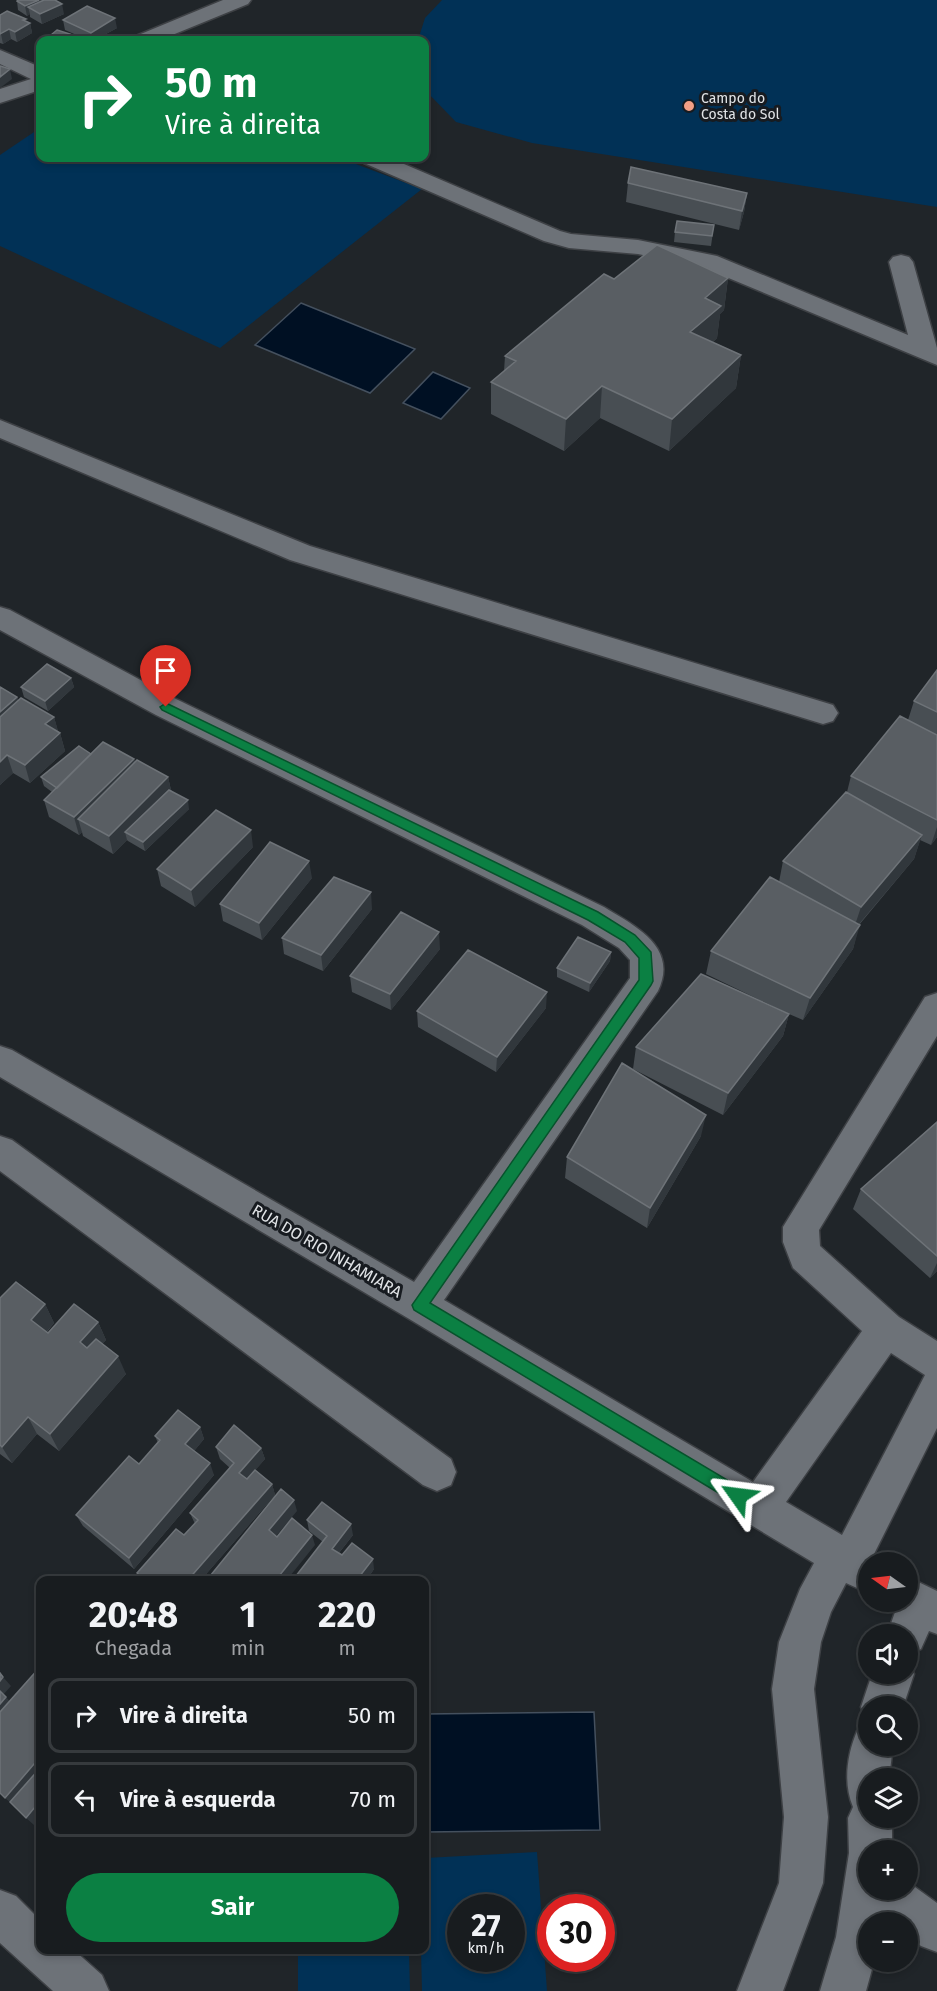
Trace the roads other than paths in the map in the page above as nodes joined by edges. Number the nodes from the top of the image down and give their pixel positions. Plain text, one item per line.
1 (241, 0) edge
2 (153, 36) edge
3 (0, 56) edge
4 (36, 73) edge
5 (36, 84) edge
6 (0, 96) edge
7 (381, 162) edge
8 (901, 262) dead end
9 (930, 354) edge
10 (0, 428) edge
11 (0, 616) edge
12 (824, 713) dead end
13 (937, 1007) edge
14 (0, 1060) edge
15 (0, 1151) edge
16 (419, 1305) junction
17 (886, 1329) junction
18 (937, 1362) edge
19 (937, 1388) edge
20 (437, 1472) dead end
21 (758, 1508) junction
22 (852, 1564) edge
23 (865, 1900) edge
24 (903, 1900) edge
25 (937, 1930) edge
26 (19, 1935) edge
27 (36, 1949) edge
28 (42, 1954) edge
29 (86, 1991) edge
30 (760, 1991) edge
31 (843, 1991) edge

1 - 2 street
3 - 4 street
5 - 6 street
7 - 9 street
8 - 9 street
10 - 12 street
11 - 16 street
13 - 17 street
14 - 16 street, RUA DO RIO INHAMIARA
15 - 20 street
16 - 21 street, RUA DO RIO INHAMIARA
17 - 18 street
17 - 21 street
19 - 22 street
21 - 22 street, RUA DO RIO INHAMIARA
22 - 30 street
23 - 31 street
24 - 25 street
26 - 27 street
28 - 29 street

